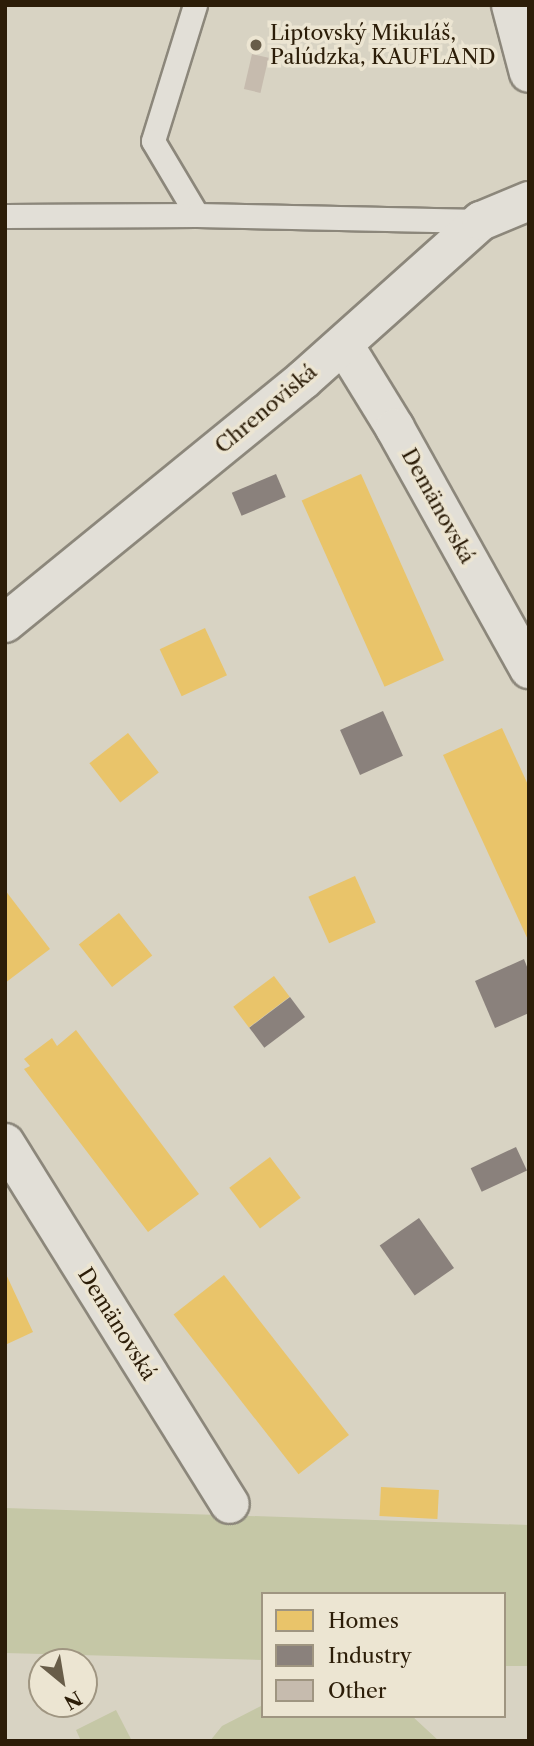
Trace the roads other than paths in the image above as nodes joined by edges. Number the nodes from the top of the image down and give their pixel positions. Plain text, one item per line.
1 (195, 5) edge
2 (511, 5) edge
3 (529, 73) edge
4 (529, 201) edge
5 (197, 215) junction
6 (5, 216) edge
7 (481, 221) junction
8 (344, 345) junction
9 (12, 610) edge
10 (529, 669) edge
11 (5, 1143) edge
12 (229, 1504) dead end

1 - 5 lane
2 - 3 street
4 - 7 street, Chrenoviská
5 - 6 lane
5 - 7 lane
7 - 8 street, Chrenoviská
8 - 9 street, Chrenoviská
8 - 10 street, Demänovská
11 - 12 street, Demänovská

